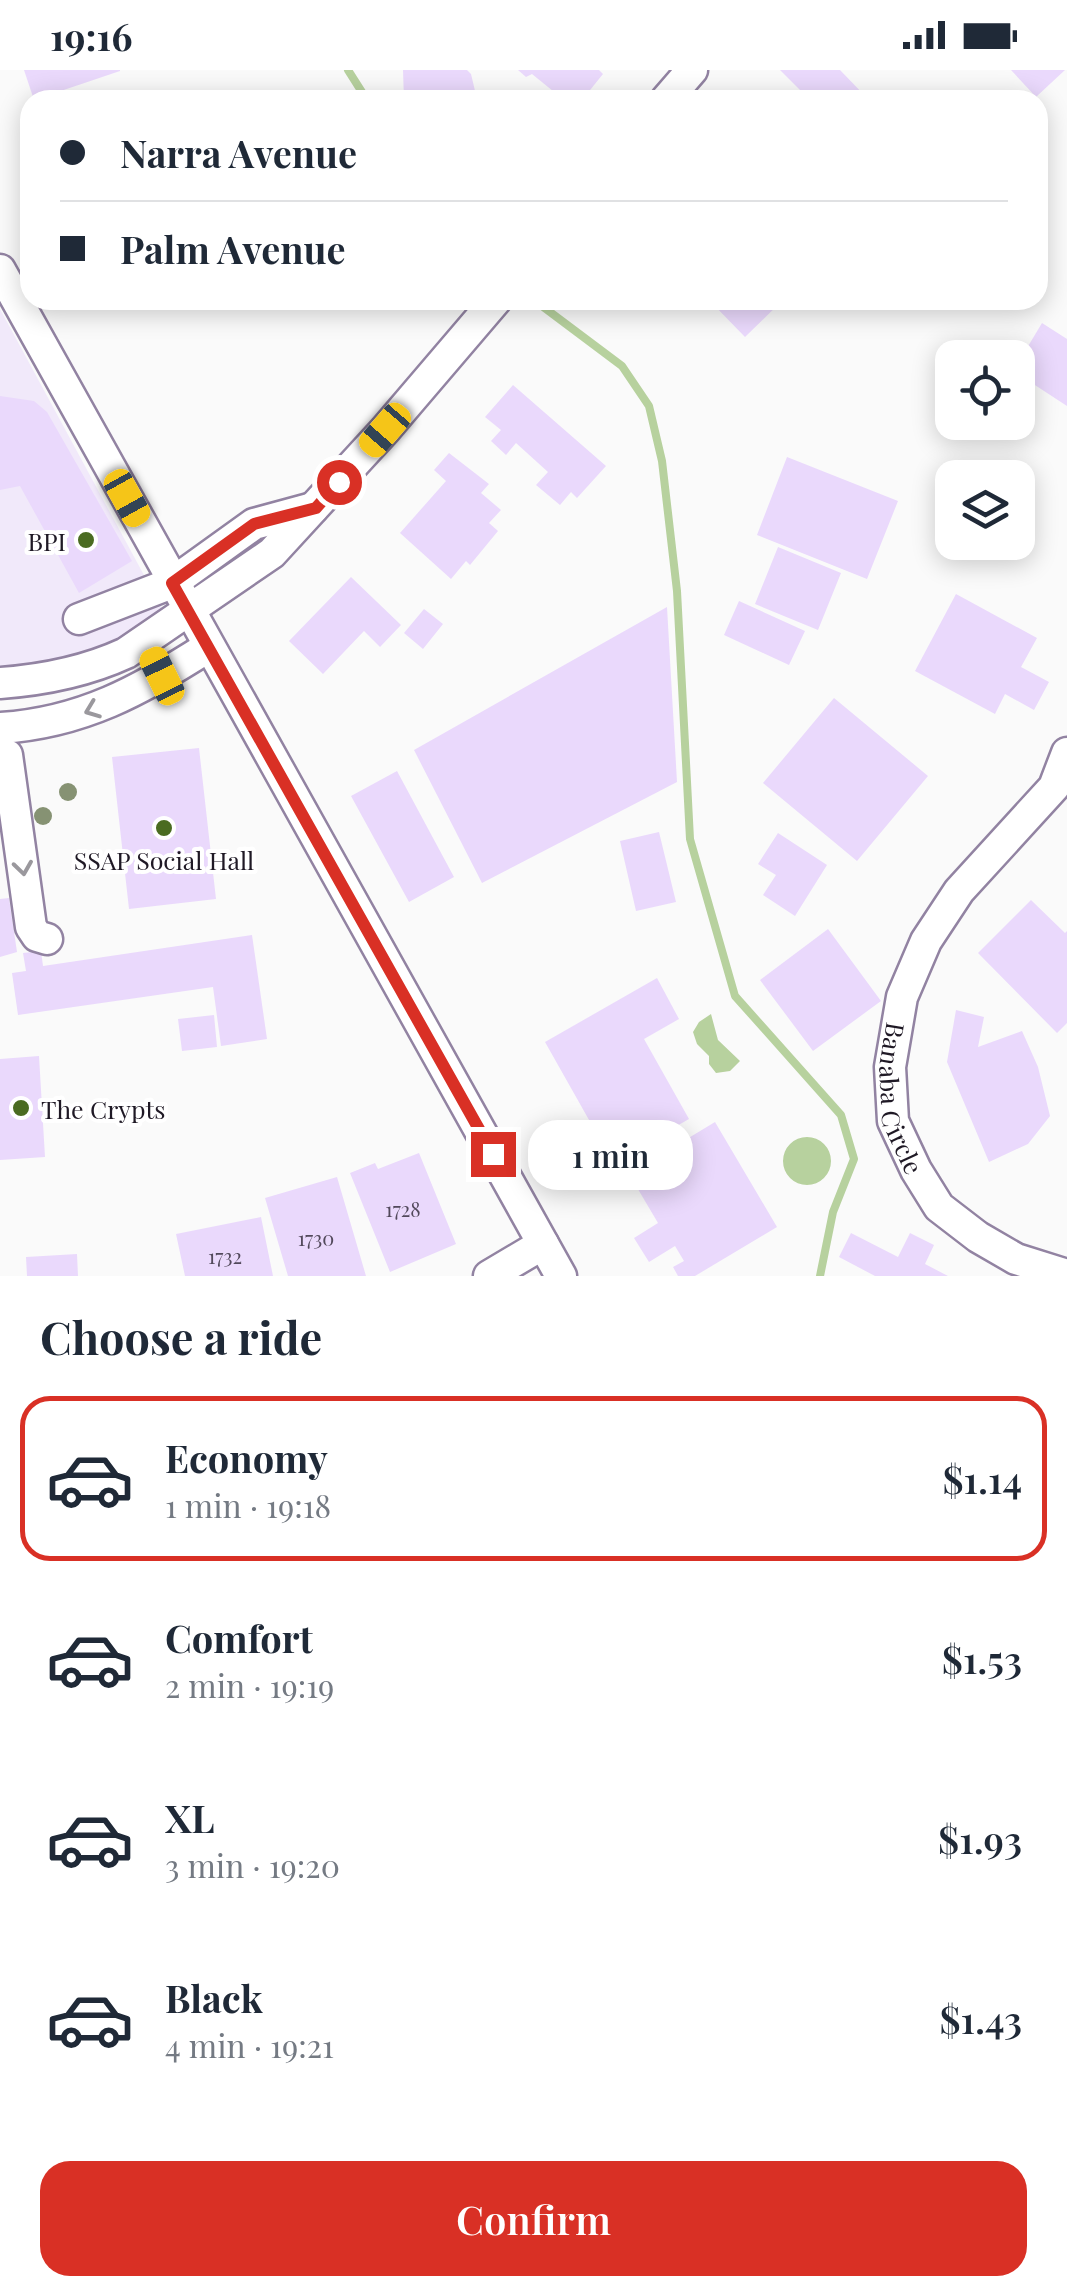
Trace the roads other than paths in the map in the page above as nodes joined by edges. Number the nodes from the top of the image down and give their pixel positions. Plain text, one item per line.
1 (692, 70) edge
2 (675, 90) edge
3 (0, 270) edge
4 (20, 306) edge
5 (22, 310) edge
6 (487, 310) edge
7 (316, 508) junction
8 (172, 583) junction
9 (189, 613) junction
10 (79, 619) dead end
11 (145, 641) junction
12 (208, 647) junction
13 (162, 676) junction
14 (0, 683) edge
15 (4, 742) edge
16 (1067, 753) edge
17 (1060, 793) edge
18 (46, 938) dead end
19 (543, 1244) junction
20 (1067, 1275) edge
21 (488, 1276) edge
22 (561, 1276) edge

1 - 2 street
3 - 4 street
5 - 8 street
6 - 7 street
7 - 8 street
7 - 9 street
8 - 9 street
8 - 10 street
9 - 11 street
9 - 12 street
11 - 13 street
11 - 14 street
12 - 13 street
12 - 19 street
13 -> 15 street
15 -> 18 street
16 - 17 street
17 - 20 street, Banaba Circle
19 - 21 street
19 - 22 street

